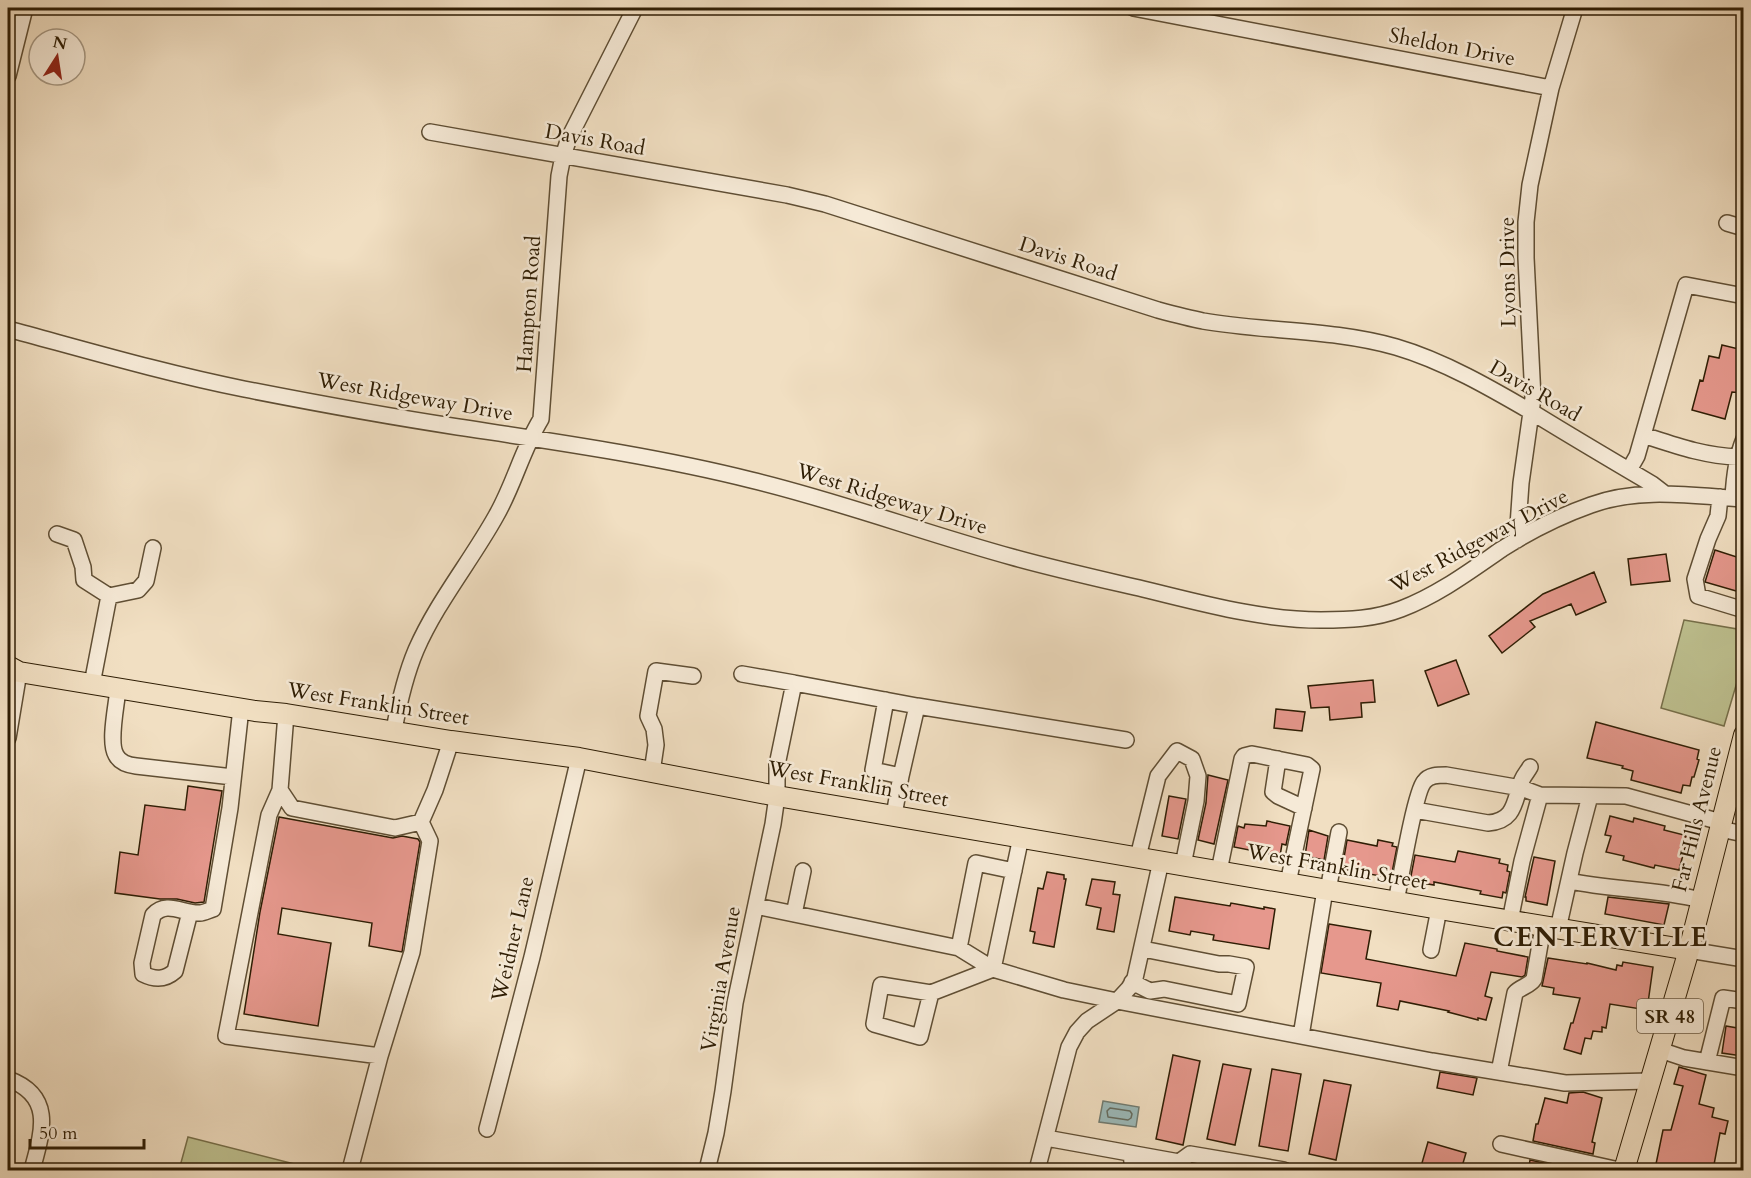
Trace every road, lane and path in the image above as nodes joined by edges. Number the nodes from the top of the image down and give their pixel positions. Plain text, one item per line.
1 (25, 8) edge
2 (635, 8) edge
3 (1133, 8) edge
4 (1575, 8) edge
5 (8, 76) edge
6 (1551, 88) junction
7 (430, 132) dead end
8 (563, 156) junction
9 (1726, 223) dead end
10 (1743, 228) edge
11 (1743, 296) edge
12 (8, 329) edge
13 (1531, 412) junction
14 (1643, 435) junction
15 (530, 438) junction
16 (1743, 439) edge
17 (1738, 457) junction
18 (1629, 470) junction
19 (1665, 494) junction
20 (1732, 498) edge
21 (57, 534) dead end
22 (1517, 540) junction
23 (153, 548) dead end
24 (110, 596) junction
25 (1743, 610) edge
26 (11, 671) edge
27 (742, 674) dead end
28 (693, 676) dead end
29 (794, 683) junction
30 (92, 684) junction
31 (118, 688) junction
32 (886, 700) junction
33 (917, 706) junction
34 (241, 708) junction
35 (286, 714) junction
36 (394, 730) junction
37 (1743, 735) edge
38 (8, 738) edge
39 (1126, 740) dead end
40 (451, 741) junction
41 (579, 758) junction
42 (1278, 759) junction
43 (1530, 767) dead end
44 (652, 772) junction
45 (902, 776) junction
46 (233, 777) junction
47 (1521, 788) junction
48 (280, 790) junction
49 (1540, 795) junction
50 (777, 796) junction
51 (1590, 796) junction
52 (1304, 808) junction
53 (1415, 810) junction
54 (894, 815) junction
55 (421, 822) junction
56 (1720, 825) junction
57 (1339, 832) dead end
58 (1743, 834) edge
59 (1021, 837) junction
60 (1138, 857) junction
61 (1161, 861) junction
62 (1183, 865) junction
63 (803, 871) dead end
64 (1014, 871) junction
65 (1219, 871) junction
66 (1569, 881) junction
67 (1288, 883) junction
68 (1327, 890) junction
69 (1701, 900) junction
70 (1396, 902) junction
71 (756, 906) junction
72 (1438, 909) junction
73 (190, 912) junction
74 (794, 914) junction
75 (1510, 921) junction
76 (1550, 928) junction
77 (959, 948) junction
78 (1143, 949) junction
79 (1431, 950) dead end
80 (1689, 950) junction
81 (1743, 959) edge
82 (993, 969) junction
83 (1132, 982) junction
84 (931, 993) dead end
85 (1117, 1001) junction
86 (1743, 1001) edge
87 (1301, 1036) junction
88 (1660, 1050) junction
89 (380, 1056) junction
90 (1707, 1062) junction
91 (1743, 1068) edge
92 (1499, 1072) junction
93 (8, 1078) edge
94 (1650, 1081) junction
95 (487, 1129) dead end
96 (1046, 1138) junction
97 (1501, 1144) dead end
98 (1131, 1154) junction
99 (32, 1170) edge
100 (350, 1170) edge
101 (707, 1170) edge
102 (1037, 1170) edge
103 (1133, 1170) edge
104 (1284, 1170) edge
105 (1619, 1170) edge
106 (1624, 1170) edge

1 - 5 street
2 - 8 street, Hampton Road
3 - 6 street, Sheldon Drive
4 - 6 street, Lyons Drive
6 - 13 street, Lyons Drive
7 - 8 street, Davis Road
8 - 13 street, Davis Road
8 - 15 street, Hampton Road
9 - 10 street
11 - 14 street
12 - 15 street, West Ridgeway Drive
13 - 18 street, Davis Road
13 - 22 street, Lyons Drive
14 - 17 street
14 - 18 street
15 - 22 street, West Ridgeway Drive
15 - 36 street, Hampton Road
16 - 17 street
17 - 20 street
18 - 19 street, Davis Road
19 - 20 street, West Ridgeway Drive
19 - 22 street, West Ridgeway Drive
20 - 25 street
21 - 24 street
23 - 24 street
24 - 30 street
26 - 30 main road, West Franklin Street
26 - 38 street
27 - 29 street
28 - 44 street
29 - 32 street
29 - 50 street, Virginia Avenue
30 - 31 main road, West Franklin Street
31 - 34 main road, West Franklin Street
31 - 46 street
32 - 33 street
32 - 45 street
33 - 39 street
33 - 45 street
34 - 35 main road, West Franklin Street
34 - 46 street
35 - 36 main road, West Franklin Street
35 - 48 street
36 - 40 main road, West Franklin Street
37 - 56 main road, Far Hills Avenue / SR 48
40 - 41 main road, West Franklin Street
40 - 55 street
41 - 44 main road, West Franklin Street
41 - 95 street, Weidner Lane
42 - 52 street
42 - 52 street
42 - 65 street
43 - 47 street
44 - 50 main road, West Franklin Street
45 - 54 street
46 - 73 street
47 - 49 street
47 - 53 street
47 - 53 street
48 - 55 street
48 - 89 street
49 - 51 street
49 - 75 street
50 - 54 main road, West Franklin Street
50 - 71 street, Virginia Avenue
51 - 56 street
51 - 66 street
52 - 67 street
53 - 70 street
54 - 59 main road, West Franklin Street
55 - 89 street
56 - 58 street
56 - 69 main road, Far Hills Avenue / SR 48
57 - 68 street
59 - 60 main road, West Franklin Street
59 - 64 street
60 - 61 main road, West Franklin Street
60 - 62 street
61 - 62 main road, West Franklin Street
61 - 78 street
62 - 65 main road, West Franklin Street
63 - 74 street
64 - 77 street
64 - 82 street
65 - 67 main road, West Franklin Street
66 - 69 street
66 - 76 street
67 - 68 main road, West Franklin Street
68 - 70 main road, West Franklin Street
68 - 87 street
69 - 80 main road, Far Hills Avenue / SR 48
70 - 72 main road, West Franklin Street
71 - 74 street
71 - 101 street, Virginia Avenue
72 - 75 main road, West Franklin Street
72 - 79 street
73 - 73 street
74 - 77 street
75 - 76 main road, West Franklin Street
76 - 80 main road, West Franklin Street
76 - 92 street
77 - 82 street
78 - 83 street
78 - 83 street
80 - 81 street
80 - 88 main road, SR 48
82 - 84 street
82 - 85 street
83 - 85 street
85 - 87 street
85 - 96 street
86 - 90 street
87 - 92 street
88 - 90 street
88 - 94 main road, SR 48
89 - 100 street
90 - 91 street
92 - 94 street
93 - 99 street
94 - 106 main road, SR 48
96 - 98 street
96 - 102 street
97 - 105 street
98 - 103 street
98 - 104 street

